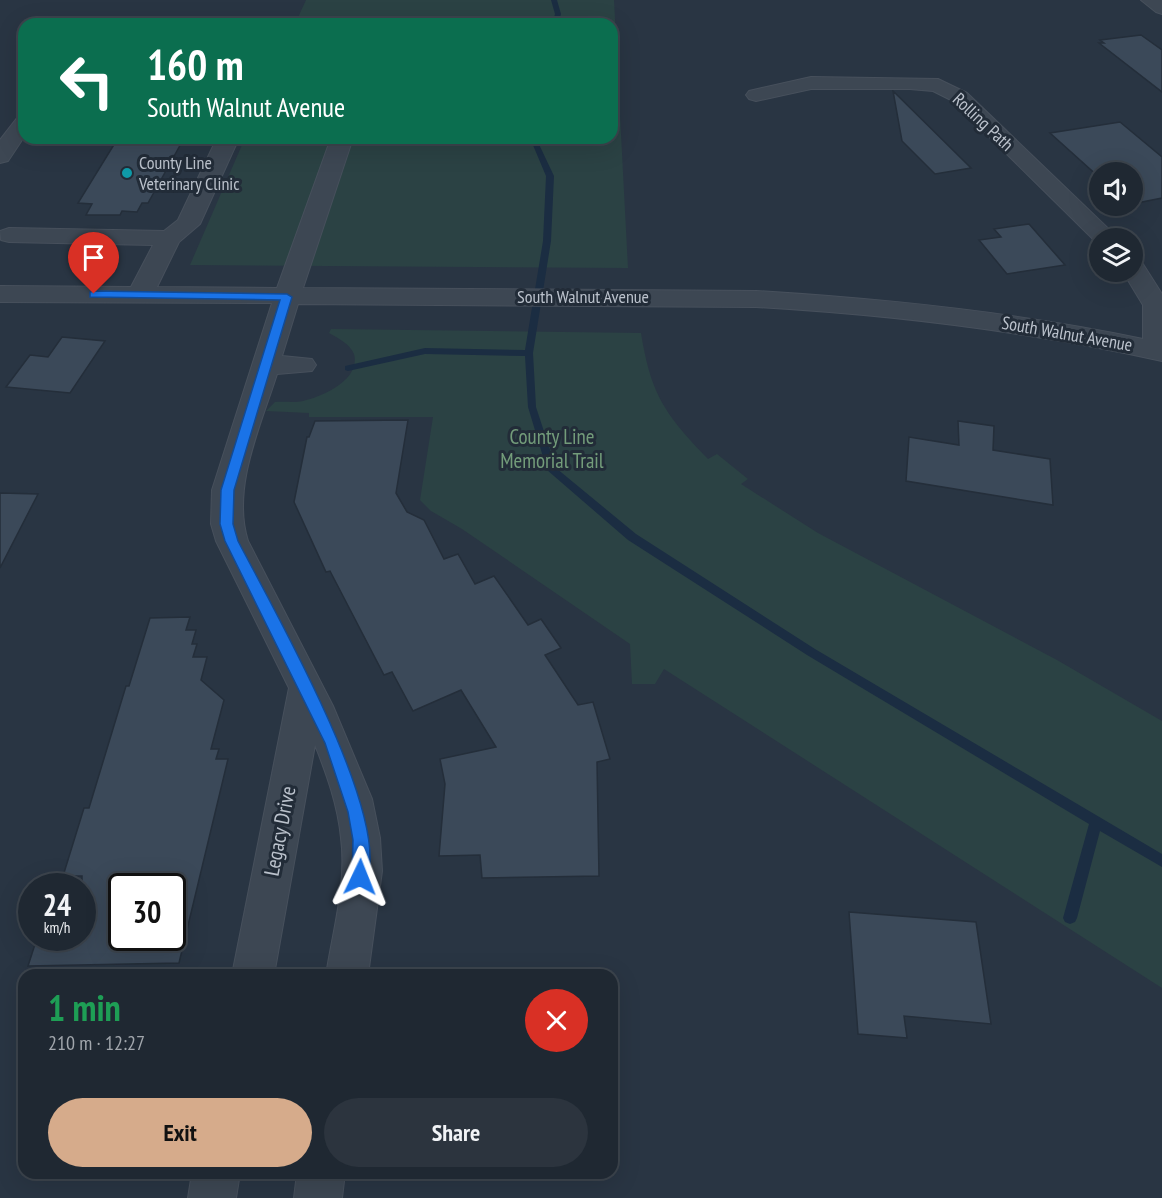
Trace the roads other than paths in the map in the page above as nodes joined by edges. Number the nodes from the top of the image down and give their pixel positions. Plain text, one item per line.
1 (1150, 0) edge
2 (1162, 8) edge
3 (756, 95) dead end
4 (18, 130) edge
5 (225, 144) edge
6 (340, 144) edge
7 (0, 156) edge
8 (1096, 228) edge
9 (9, 235) dead end
10 (169, 237) junction
11 (1142, 282) edge
12 (0, 294) edge
13 (140, 294) junction
14 (287, 297) junction
15 (1159, 352) edge
16 (266, 365) junction
17 (302, 365) dead end
18 (307, 687) junction
19 (254, 969) edge
20 (348, 969) edge
21 (215, 1179) edge
22 (320, 1179) edge
23 (212, 1198) edge
24 (318, 1198) edge

1 - 2 street
3 - 8 street, Rolling Path
4 - 7 street
5 - 10 street
6 - 14 street
9 - 10 street
10 - 13 street
11 - 15 street
12 - 13 street, South Walnut Avenue
13 - 14 street, South Walnut Avenue
14 - 15 street, South Walnut Avenue
14 - 16 street
16 - 17 street
16 - 18 street
18 - 19 street, Legacy Drive
18 - 20 street
21 - 23 street
22 - 24 street

